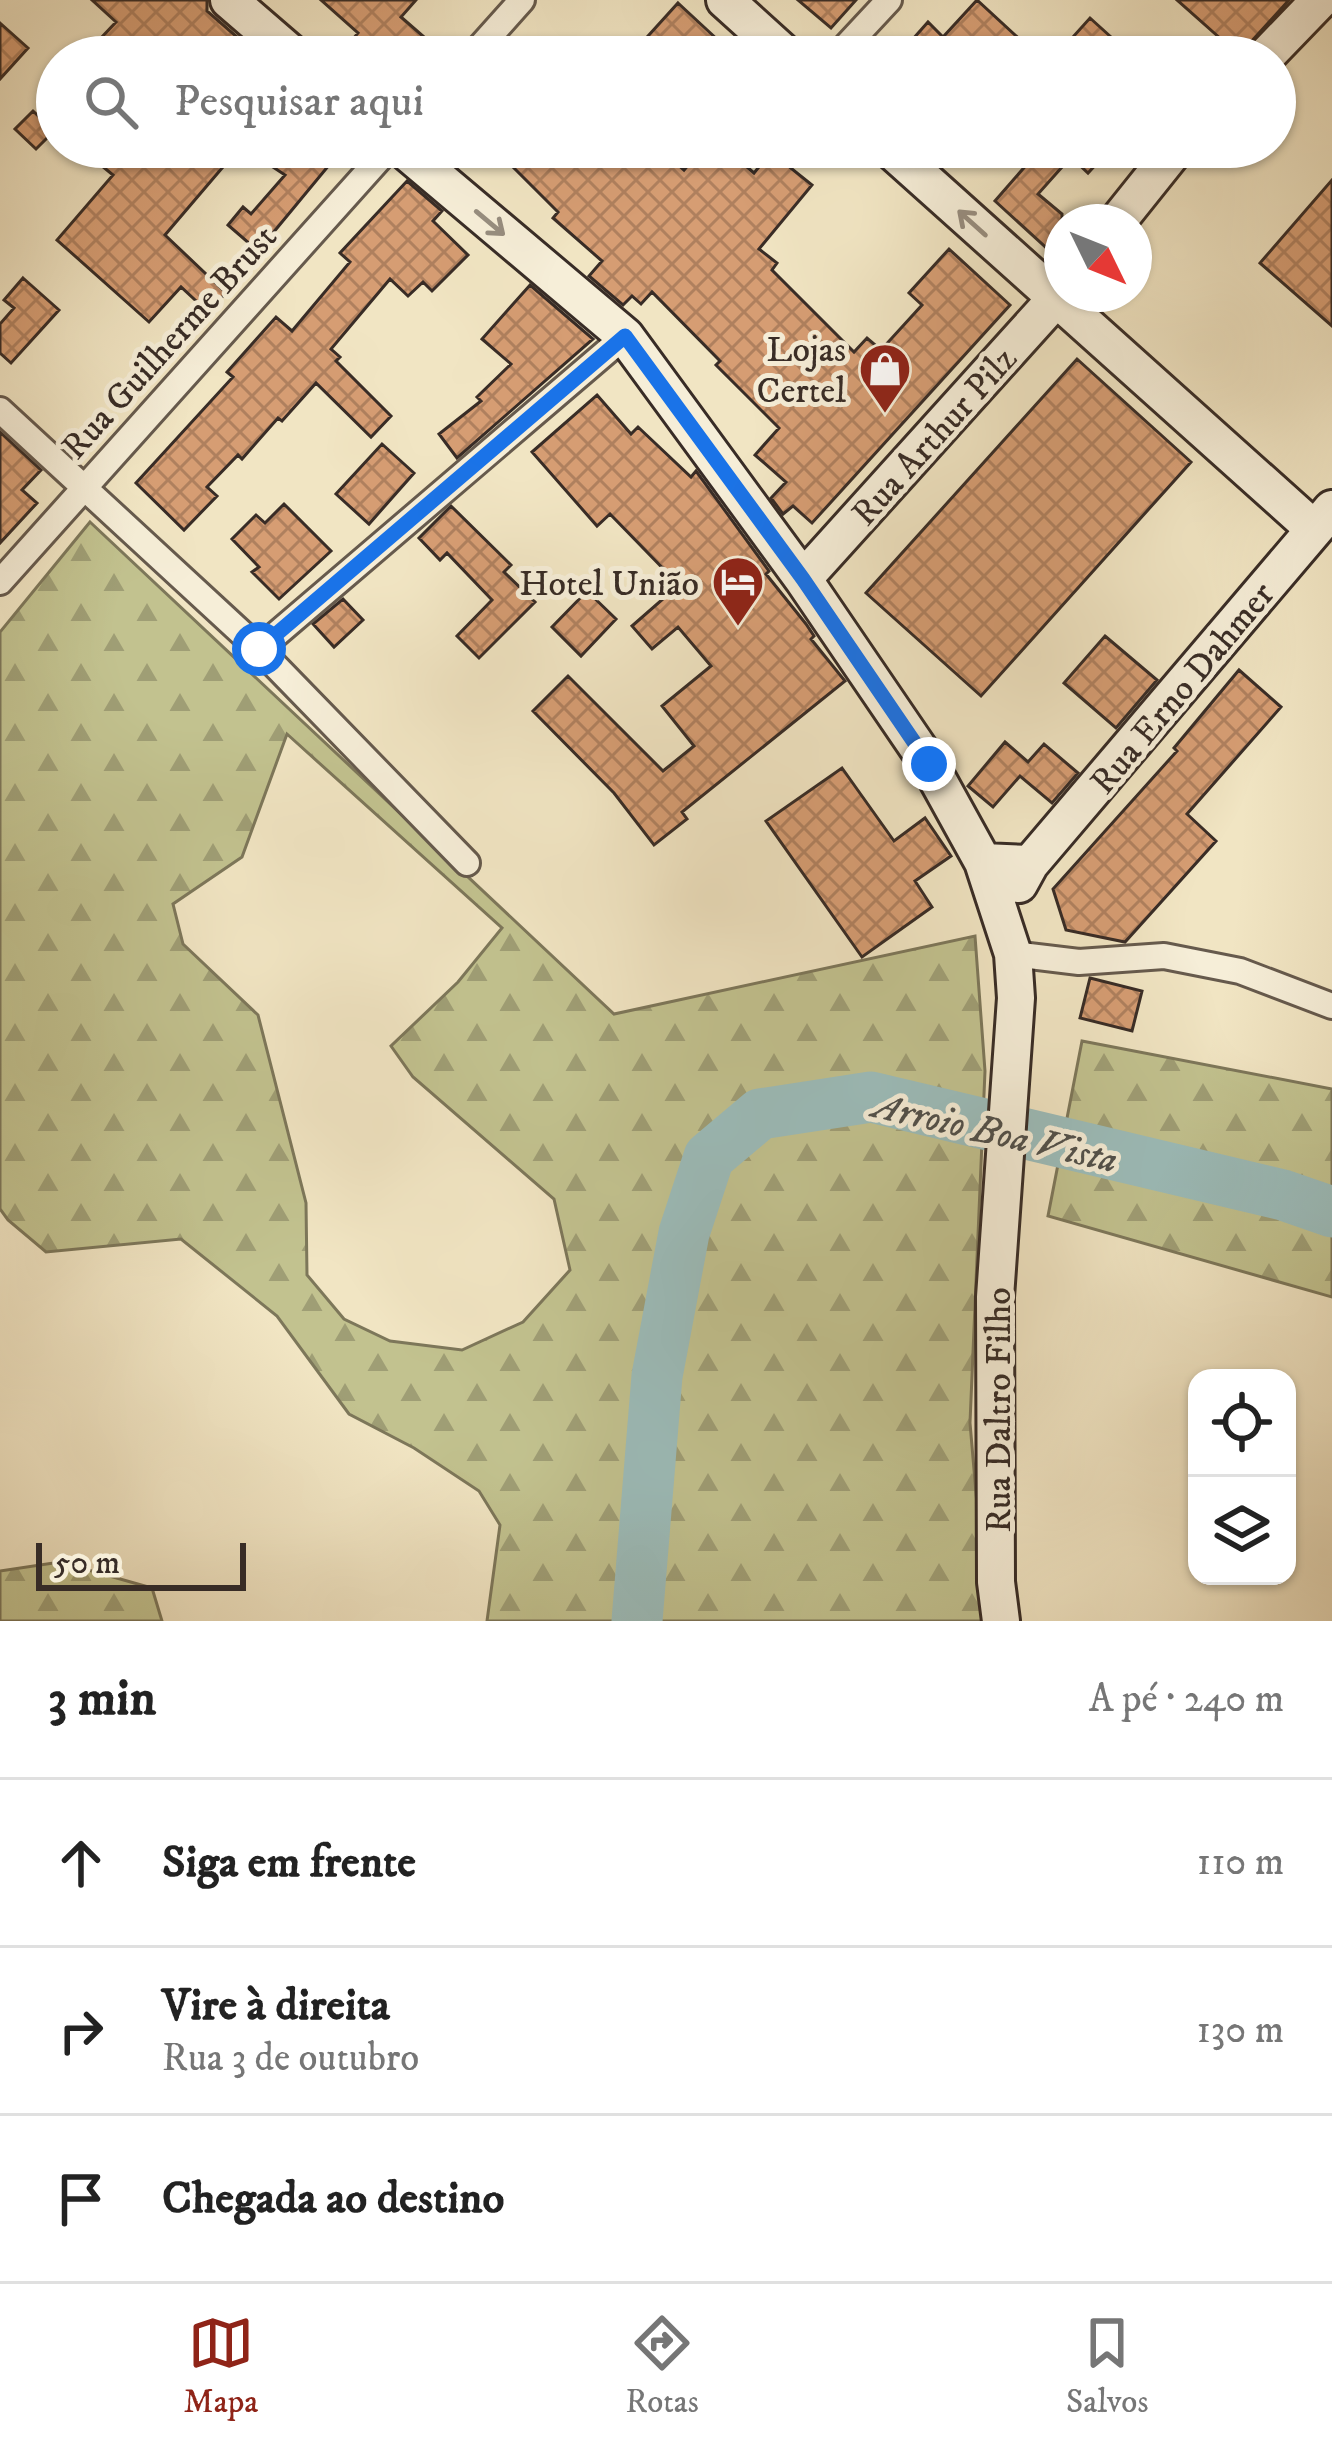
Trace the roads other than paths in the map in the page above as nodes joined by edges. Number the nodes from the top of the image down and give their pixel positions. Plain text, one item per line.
1 (229, 0) edge
2 (522, 0) edge
3 (725, 0) edge
4 (889, 0) edge
5 (1319, 0) edge
6 (271, 36) edge
7 (490, 36) edge
8 (765, 36) edge
9 (856, 36) edge
10 (1285, 36) edge
11 (371, 168) edge
12 (426, 168) edge
13 (912, 168) edge
14 (1160, 168) edge
15 (1131, 204) edge
16 (1044, 282) edge
17 (1044, 312) edge
18 (1078, 312) edge
19 (625, 336) junction
20 (0, 410) edge
21 (86, 487) junction
22 (1326, 529) edge
23 (803, 579) junction
24 (0, 583) edge
25 (259, 649) junction
26 (983, 862) junction
27 (467, 863) dead end
28 (1030, 864) junction
29 (1002, 913) junction
30 (1013, 954) junction
31 (1332, 1006) edge
32 (1001, 1621) edge

1 - 6 main road
2 - 7 street
3 - 8 main road
4 - 9 street
5 - 10 main road
11 - 21 street, Rua Guilherme Brust
12 -> 19 main road, Rua Daltro Filho
16 -> 13 main road
14 - 15 main road
17 - 23 main road, Rua Arthur Pilz
18 - 22 main road
19 - 23 main road, Rua Daltro Filho
19 - 25 street
20 - 21 street
21 - 24 street, Rua Guilherme Brust
21 - 25 street
22 - 28 main road, Rua Erno Dahmer
23 - 26 main road, Rua Daltro Filho
25 - 27 street
26 - 28 main road
26 - 29 main road, Rua Daltro Filho
28 - 29 main road, Rua Erno Dahmer
29 - 30 main road, Rua Daltro Filho
30 - 31 street
30 - 32 main road, Rua Daltro Filho

